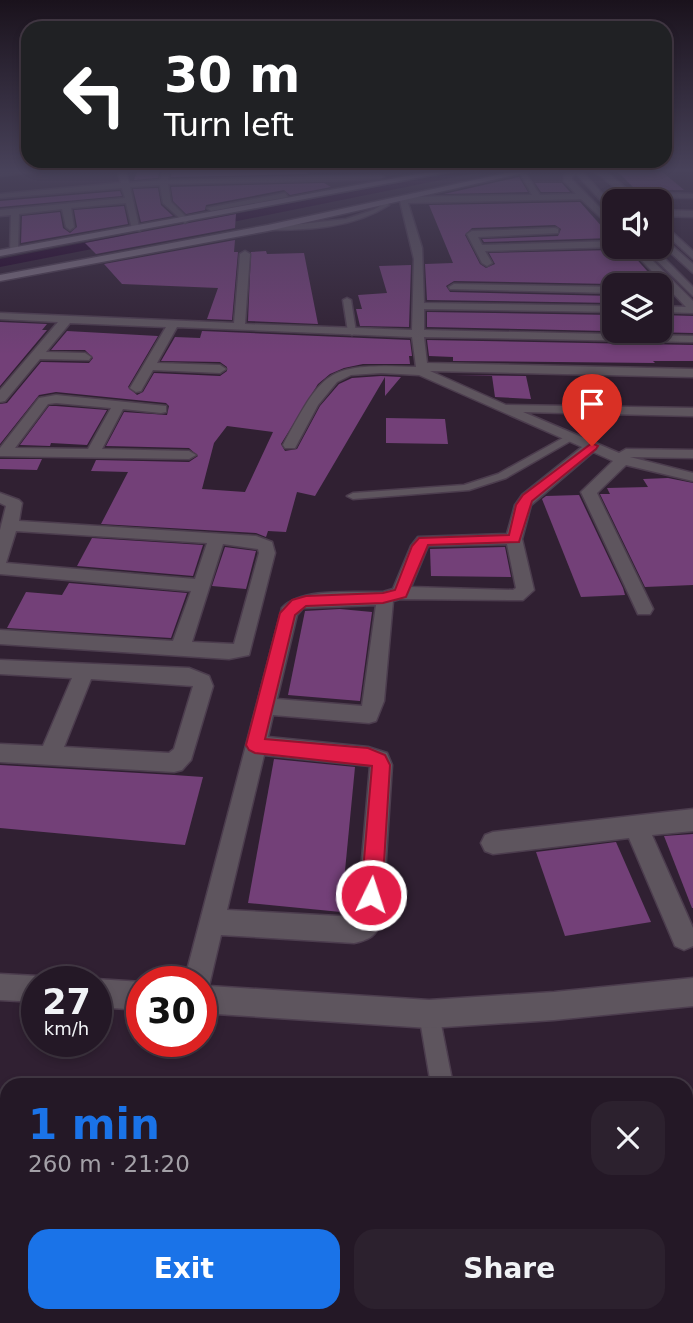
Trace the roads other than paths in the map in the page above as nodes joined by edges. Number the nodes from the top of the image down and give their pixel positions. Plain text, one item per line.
1 (14, 231) edge
2 (127, 231) edge
3 (253, 231) edge
4 (410, 231) edge
5 (555, 231) dead end
6 (672, 235) edge
7 (683, 235) dead end
8 (672, 236) edge
9 (602, 244) edge
10 (478, 247) junction
11 (672, 250) edge
12 (13, 251) junction
13 (0, 253) edge
14 (245, 254) dead end
15 (693, 256) edge
16 (646, 259) edge
17 (660, 259) edge
18 (487, 263) dead end
19 (693, 270) edge
20 (0, 278) edge
21 (454, 287) dead end
22 (602, 290) edge
23 (672, 291) edge
24 (677, 291) junction
25 (693, 293) edge
26 (347, 300) dead end
27 (419, 306) junction
28 (693, 308) edge
29 (602, 309) edge
30 (672, 309) edge
31 (0, 316) edge
32 (63, 324) junction
33 (239, 327) junction
34 (170, 329) junction
35 (352, 332) junction
36 (419, 334) junction
37 (693, 339) edge
38 (36, 355) junction
39 (85, 358) dead end
40 (148, 366) junction
41 (220, 369) dead end
42 (423, 369) junction
43 (693, 373) edge
44 (136, 388) dead end
45 (0, 398) edge
46 (119, 405) junction
47 (500, 408) junction
48 (161, 409) dead end
49 (693, 411) edge
50 (570, 438) junction
51 (290, 445) dead end
52 (592, 446) junction
53 (2, 452) edge
54 (93, 453) junction
55 (693, 454) edge
56 (189, 455) dead end
57 (615, 456) junction
58 (686, 476) edge
59 (693, 494) edge
60 (353, 496) dead end
61 (0, 498) edge
62 (11, 526) junction
63 (217, 539) junction
64 (514, 539) junction
65 (0, 559) edge
66 (0, 568) edge
67 (201, 586) junction
68 (392, 596) junction
69 (644, 609) dead end
70 (0, 637) edge
71 (180, 649) junction
72 (0, 667) edge
73 (85, 670) junction
74 (265, 706) junction
75 (255, 745) junction
76 (0, 753) edge
77 (50, 756) junction
78 (693, 820) edge
79 (636, 827) junction
80 (493, 843) dead end
81 (212, 922) junction
82 (684, 937) dead end
83 (201, 966) edge
84 (0, 987) edge
85 (21, 988) edge
86 (693, 992) edge
87 (217, 1000) edge
88 (429, 1014) junction
89 (441, 1078) edge

1 - 12 street
2 - 12 main road
3 - 20 main road
4 - 27 street
5 - 10 street
6 - 7 street
8 - 15 street
9 - 10 street
10 - 18 street
11 - 19 street
12 - 13 main road
14 - 33 street
16 - 24 street
17 - 25 street
21 - 22 street
23 - 24 street
24 - 28 street
26 - 35 lane
27 - 29 street
27 - 36 street
28 - 30 street
31 - 32 street
32 - 34 street
32 - 38 street
33 - 34 street
33 - 35 street
34 - 40 street
35 - 36 street
36 - 37 street
36 - 42 street
38 - 39 street
38 - 45 street
40 - 41 street
40 - 44 street
42 - 43 street
42 - 47 street
42 - 51 street
46 - 48 street
46 - 53 street
46 - 54 street
47 - 49 street
47 - 50 street
50 - 52 street
50 - 60 lane
52 - 57 street
52 - 64 street
53 - 54 street
54 - 56 street
55 - 57 street
57 - 58 street
57 - 69 street
58 - 59 street
61 - 62 street
62 - 63 street
62 - 65 street
63 - 67 street
63 - 71 street
64 - 68 street
64 - 68 street
66 - 67 street
67 - 71 street
68 - 74 street
68 - 74 street
70 - 71 street
72 - 73 street
73 - 77 street
73 - 77 street
74 - 75 street
75 - 81 street
75 - 81 street
76 - 77 street
78 - 79 street
79 - 80 street
79 - 82 street
81 - 83 street
84 - 85 street
86 - 88 street
87 - 88 street
88 - 89 lane

